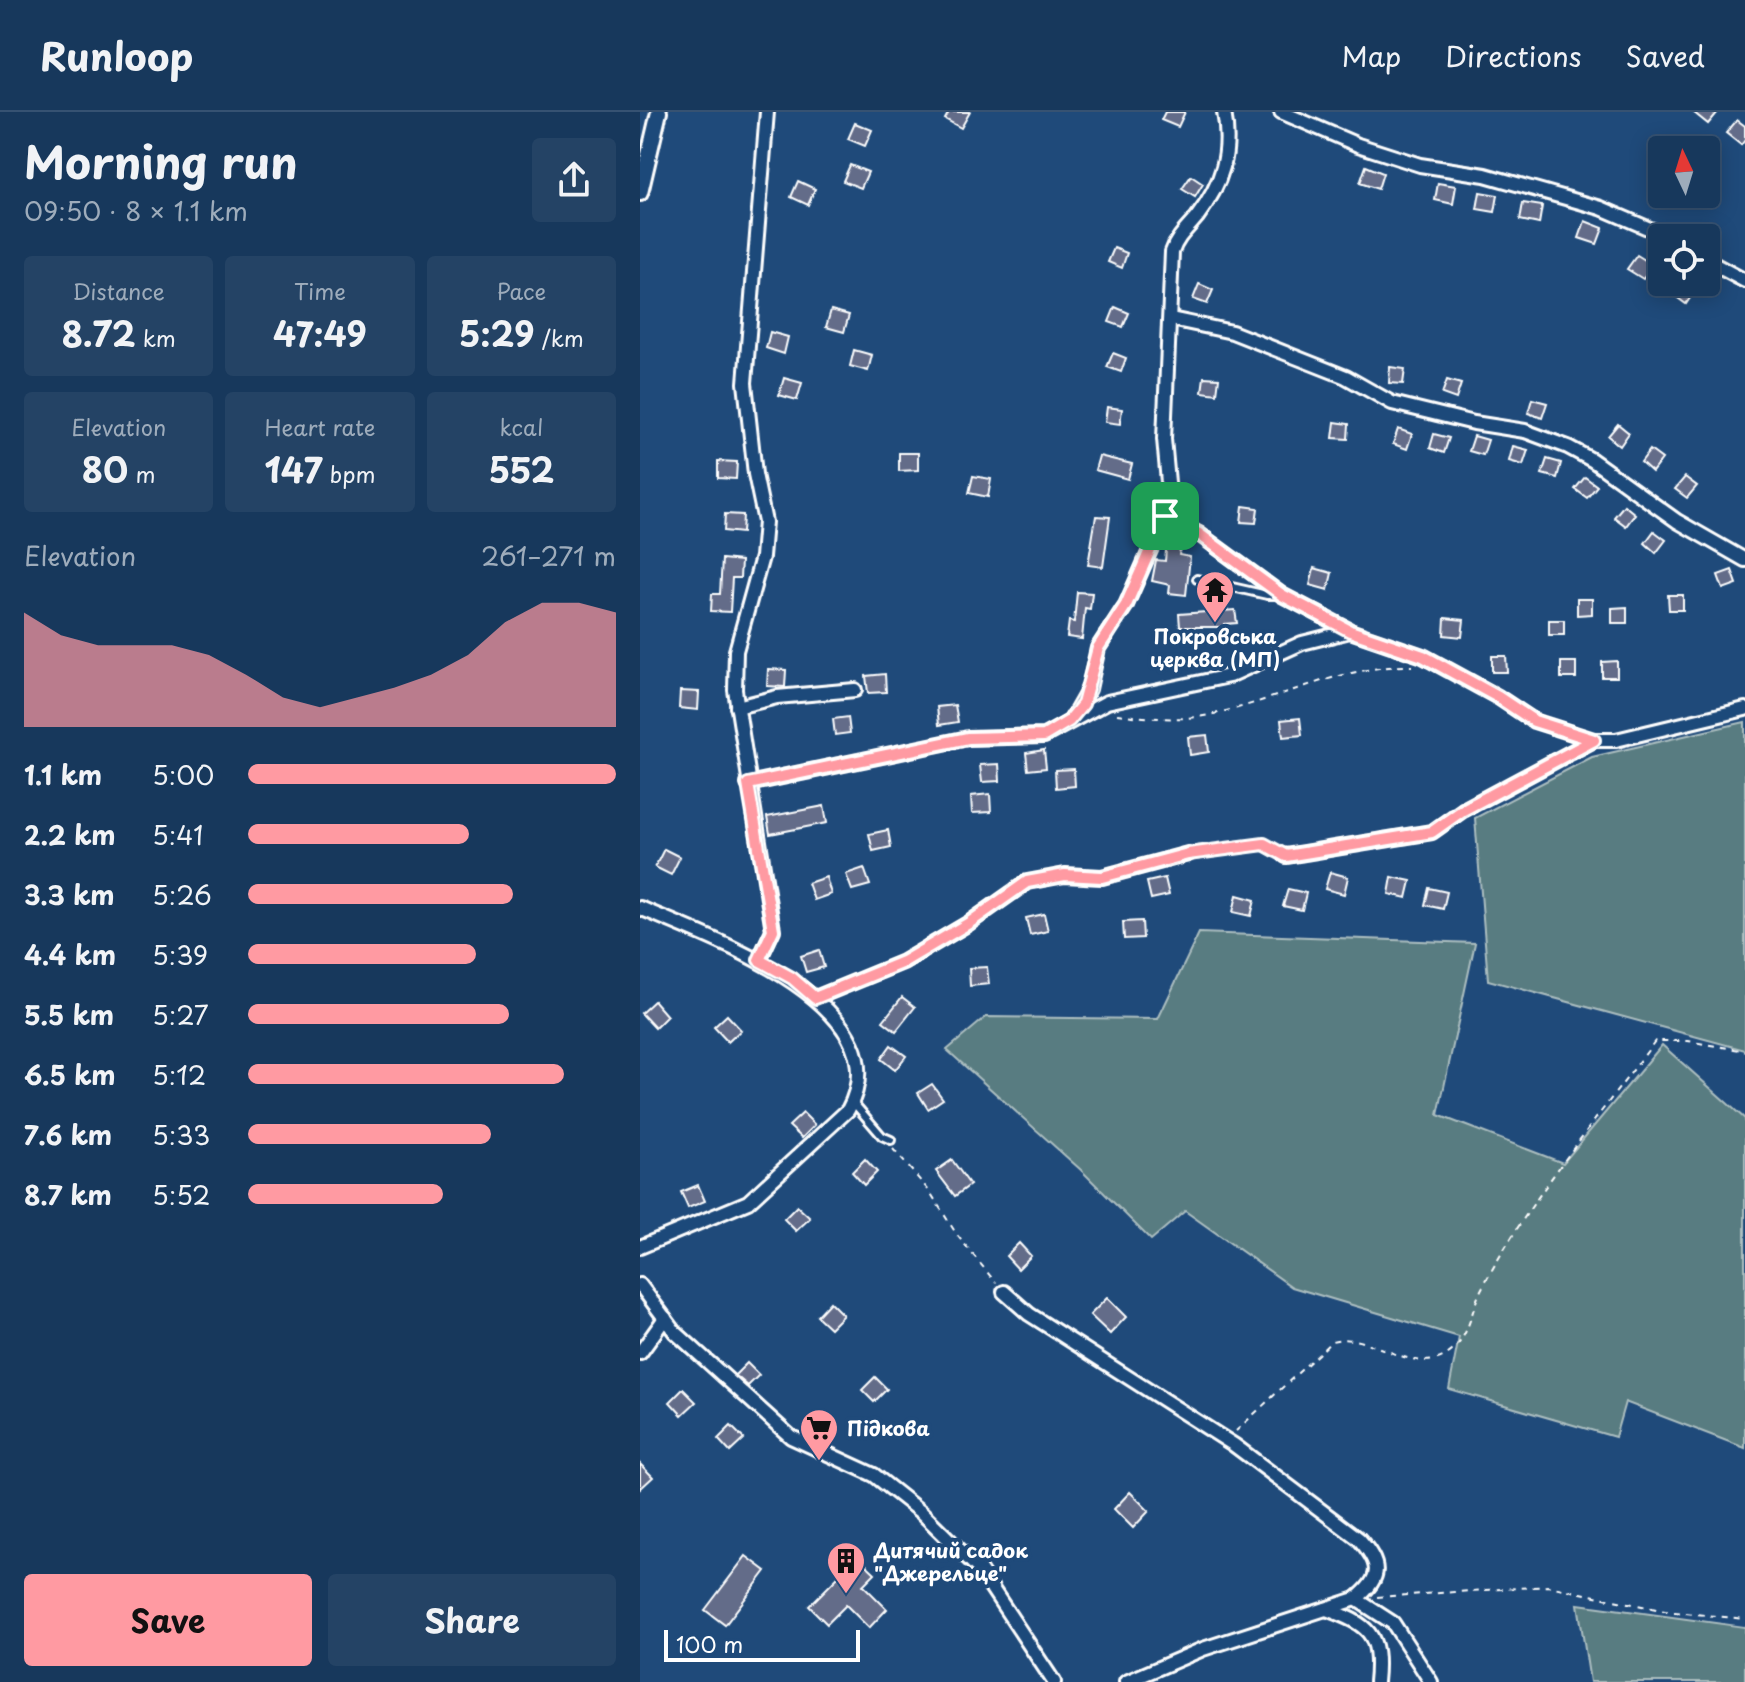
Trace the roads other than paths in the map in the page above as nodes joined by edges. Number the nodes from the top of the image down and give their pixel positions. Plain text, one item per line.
1 (659, 112) edge
2 (767, 112) edge
3 (1224, 112) edge
4 (1281, 112) edge
5 (640, 193) edge
6 (1648, 228) edge
7 (1720, 268) edge
8 (1745, 281) edge
9 (1171, 319) junction
10 (1165, 516) junction
11 (1745, 560) edge
12 (1197, 579) dead end
13 (1282, 595) junction
14 (1350, 631) junction
15 (855, 690) dead end
16 (737, 707) junction
17 (1745, 709) edge
18 (1069, 721) junction
19 (1594, 740) junction
20 (748, 784) junction
21 (1188, 854) road end
22 (1286, 856) road end
23 (640, 908) edge
24 (759, 960) junction
25 (815, 998) junction
26 (852, 1101) junction
27 (891, 1140) road end
28 (640, 1247) edge
29 (640, 1285) edge
30 (1004, 1292) road end
31 (665, 1318) junction
32 (640, 1353) edge
33 (1356, 1599) junction
34 (1326, 1609) junction
35 (1054, 1682) edge
36 (1126, 1682) edge
37 (1376, 1682) edge
38 (1431, 1682) edge

1 - 5 street
2 - 16 street
3 - 9 street
4 - 6 street
7 - 8 street
9 - 10 street
9 - 11 street
10 - 13 street
10 - 18 street
12 - 13 lane
13 - 14 street
14 - 18 street
14 - 19 street
15 - 16 street
16 - 20 street
17 - 19 street
18 - 20 street
19 - 22 street
20 - 24 street
21 - 25 street
23 - 24 street
24 - 25 street
25 - 26 street
26 - 27 lane
26 - 28 street
29 - 31 street
30 - 33 street
31 - 32 street
31 - 35 street
33 - 34 street
33 - 38 street
34 - 36 street
34 - 37 street

